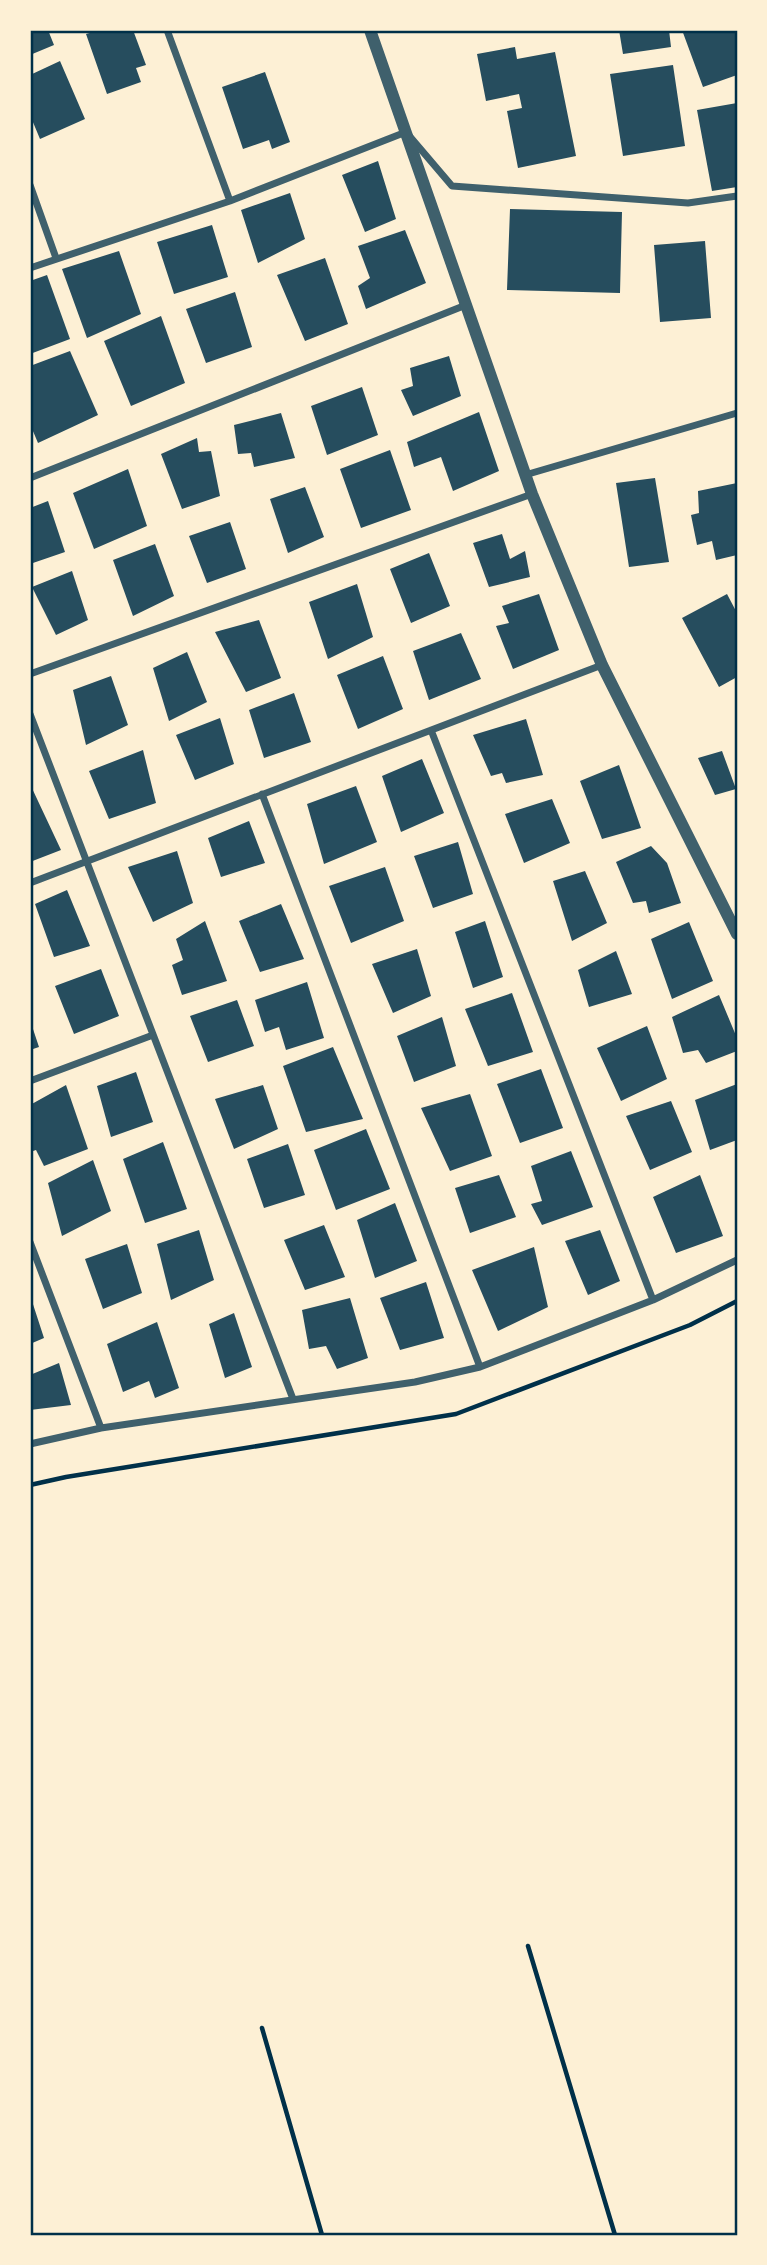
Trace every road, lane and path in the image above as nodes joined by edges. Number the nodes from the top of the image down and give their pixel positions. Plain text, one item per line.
1 (167, 30) edge
2 (370, 30) edge
3 (406, 132) junction
4 (30, 185) edge
5 (737, 196) edge
6 (230, 201) junction
7 (56, 258) junction
8 (30, 268) edge
9 (466, 305) junction
10 (737, 413) edge
11 (524, 475) junction
12 (30, 478) edge
13 (532, 494) junction
14 (602, 665) junction
15 (30, 674) edge
16 (30, 714) edge
17 (431, 730) junction
18 (262, 794) junction
19 (86, 862) junction
20 (30, 883) edge
21 (737, 934) edge
22 (153, 1035) junction
23 (30, 1081) edge
24 (30, 1242) edge
25 (737, 1260) edge
26 (653, 1300) junction
27 (737, 1301) edge
28 (480, 1367) junction
29 (293, 1399) junction
30 (101, 1428) junction
31 (30, 1444) edge
32 (30, 1485) edge
33 (528, 1946) dead end
34 (262, 2028) dead end
35 (322, 2235) edge
36 (615, 2235) edge

1 - 6 street
2 - 3 street
3 - 5 street
3 - 6 street
3 - 9 street
4 - 7 street
6 - 7 street
7 - 8 street
9 - 11 street
9 - 12 street
10 - 11 street
11 - 13 street
13 - 14 street
13 - 15 street
14 - 17 street
14 - 21 street
16 - 19 street
17 - 18 street
17 - 26 street
18 - 19 street
18 - 28 street
19 - 20 street
19 - 22 street
22 - 23 street
22 - 29 street
24 - 30 street
25 - 26 street
26 - 28 street
27 - 32 path
28 - 29 street
29 - 30 street
30 - 31 street
33 - 36 path
34 - 35 path

